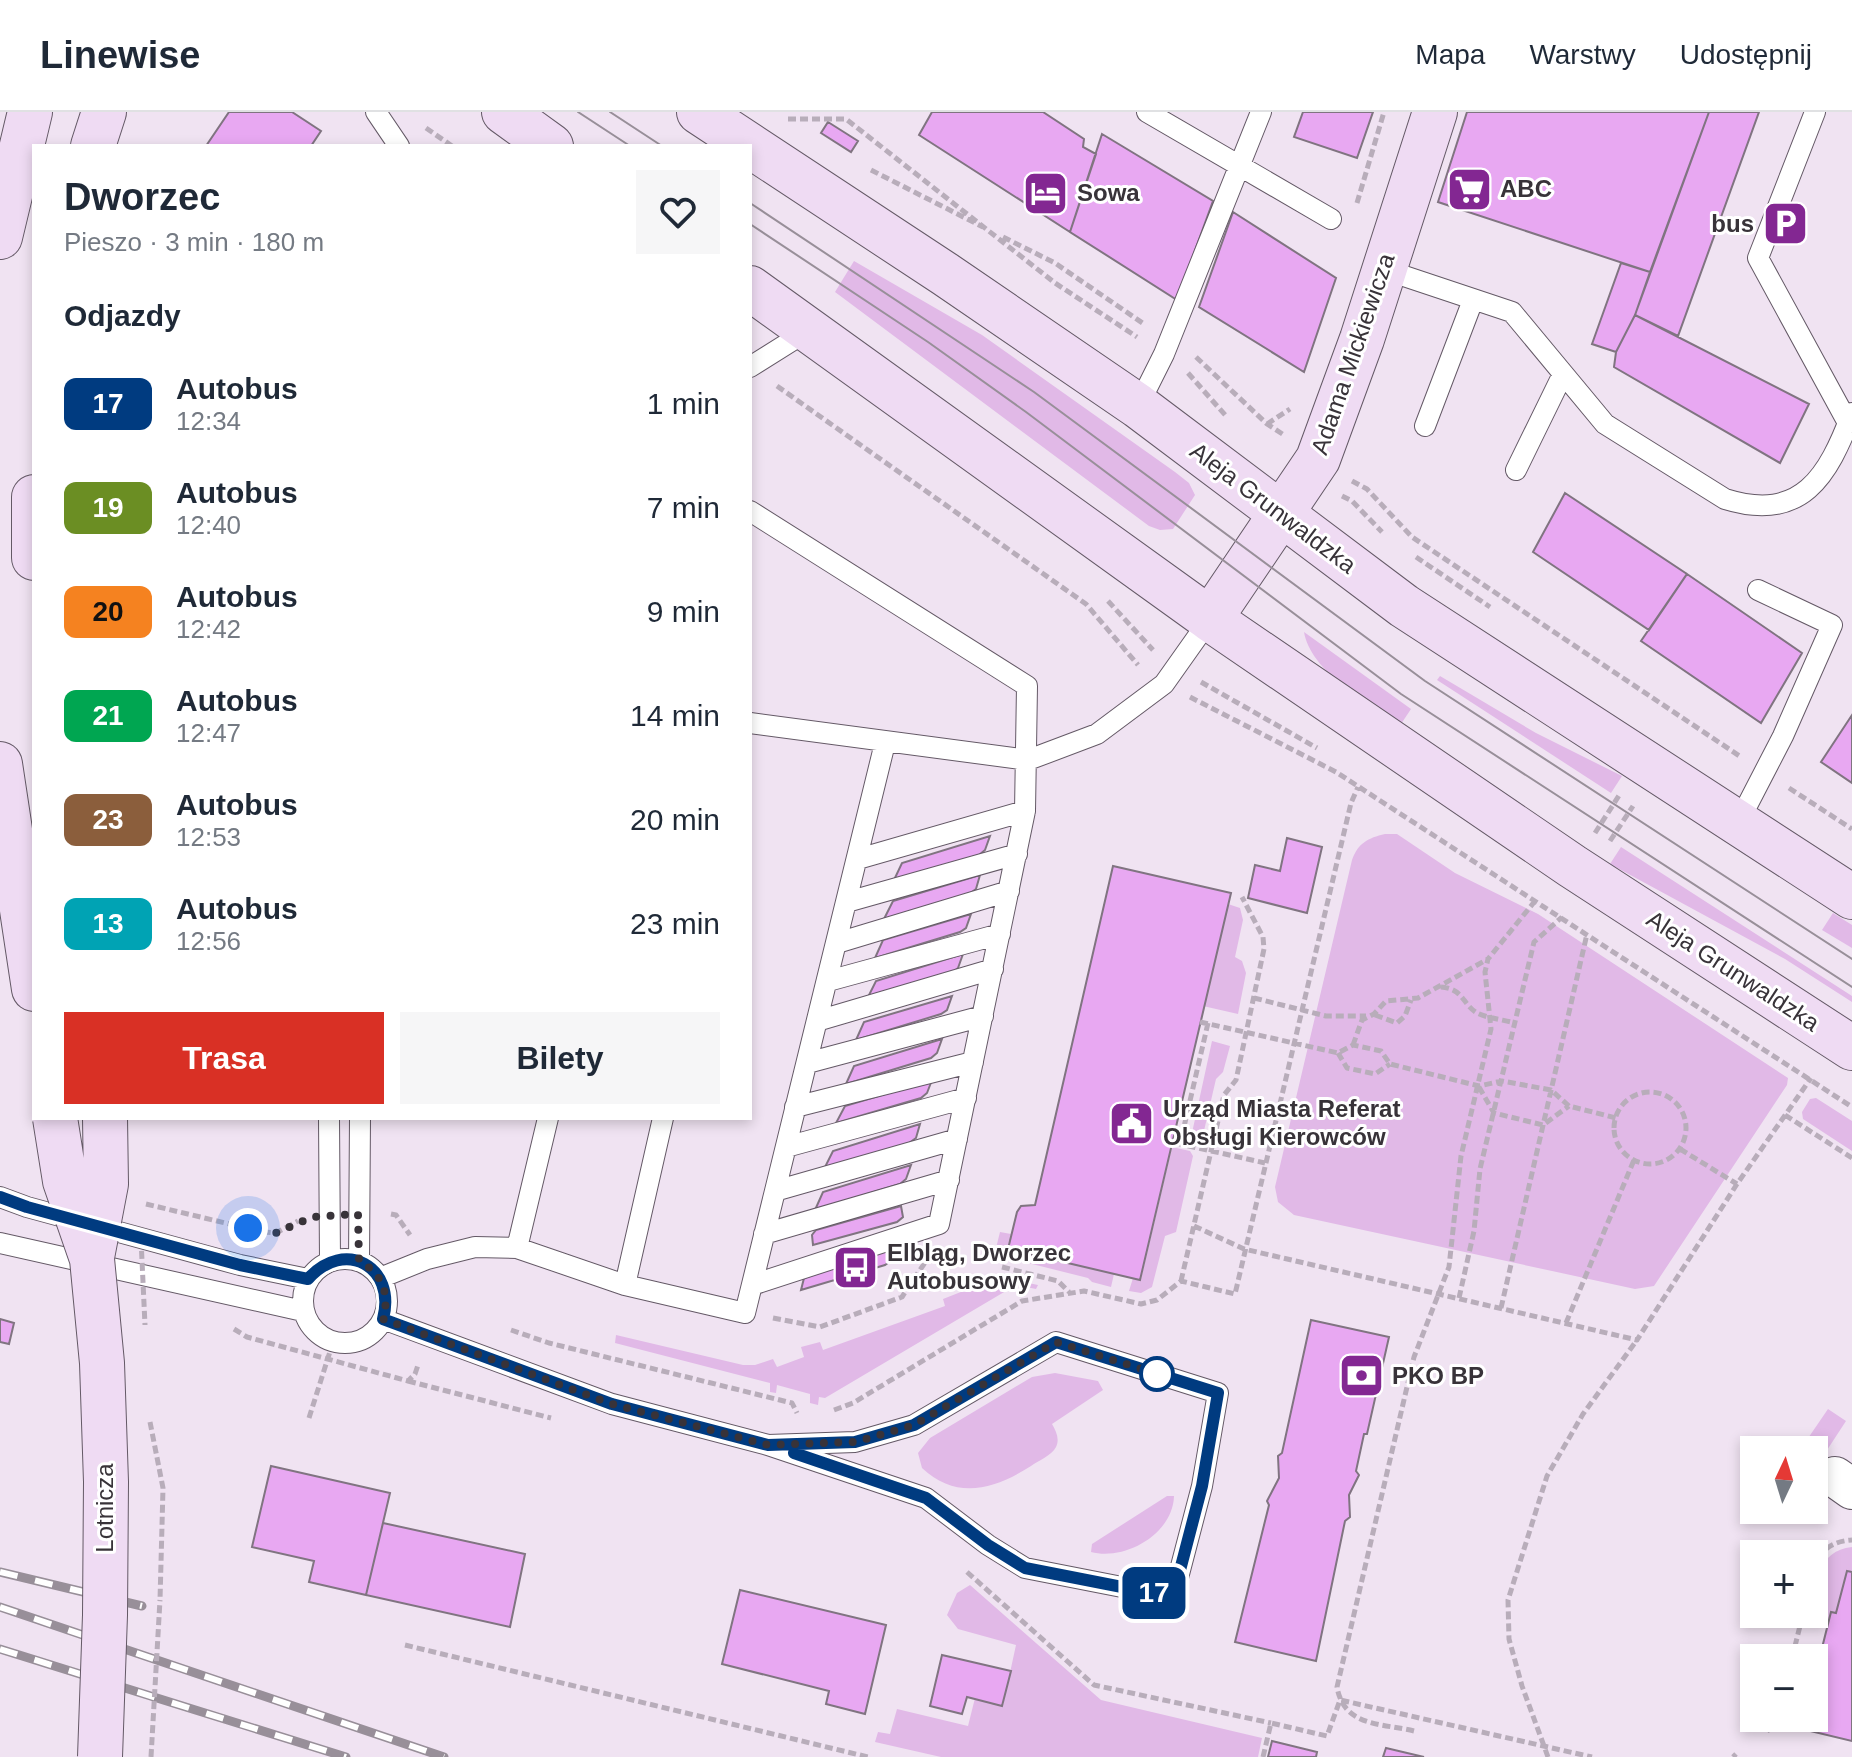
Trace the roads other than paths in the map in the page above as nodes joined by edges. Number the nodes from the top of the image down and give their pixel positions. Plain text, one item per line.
1 (30, 112) edge
2 (104, 112) edge
3 (376, 112) edge
4 (504, 112) edge
5 (699, 112) edge
6 (1147, 112) edge
7 (1261, 112) edge
8 (1435, 112) edge
9 (1815, 112) edge
10 (94, 144) edge
11 (398, 144) edge
12 (548, 144) edge
13 (748, 144) edge
14 (752, 147) edge
15 (1239, 167) junction
16 (1331, 219) dead end
17 (0, 237) edge
18 (1383, 269) junction
19 (752, 289) edge
20 (1473, 300) junction
21 (809, 330) junction
22 (752, 366) edge
23 (1563, 374) junction
24 (1138, 406) junction
25 (1850, 418) edge
26 (1425, 426) dead end
27 (1516, 470) dead end
28 (752, 512) edge
29 (1281, 513) junction
30 (1758, 590) dead end
31 (1210, 619) junction
32 (752, 727) edge
33 (885, 743) junction
34 (1028, 760) junction
35 (0, 764) edge
36 (1025, 811) junction
37 (4, 820) edge
38 (1738, 823) junction
39 (1017, 854) junction
40 (858, 859) junction
41 (1009, 891) junction
42 (1852, 897) edge
43 (847, 902) junction
44 (1000, 934) junction
45 (837, 943) junction
46 (993, 969) junction
47 (32, 978) edge
48 (828, 981) junction
49 (983, 1016) junction
50 (817, 1021) junction
51 (1852, 1048) edge
52 (973, 1062) junction
53 (807, 1063) junction
54 (966, 1098) junction
55 (795, 1107) junction
56 (55, 1120) edge
57 (105, 1120) edge
58 (329, 1120) edge
59 (360, 1120) edge
60 (548, 1120) edge
61 (663, 1120) edge
62 (957, 1139) junction
63 (786, 1147) junction
64 (949, 1180) junction
65 (775, 1191) junction
66 (0, 1197) edge
67 (764, 1234) junction
68 (0, 1243) edge
69 (517, 1248) junction
70 (92, 1259) junction
71 (330, 1261) junction
72 (359, 1261) junction
73 (380, 1278) junction
74 (308, 1279) junction
75 (625, 1285) junction
76 (752, 1285) junction
77 (303, 1311) junction
78 (383, 1319) junction
79 (768, 1445) junction
80 (100, 1757) edge

1 - 17 main road
2 - 10 main road
3 - 11 lane
4 - 12 main road
5 - 13 main road, Aleja Grunwaldzka
6 - 15 lane
7 - 15 lane
8 - 18 main road, Adama Mickiewicza
9 - 25 lane
14 - 24 main road, Aleja Grunwaldzka
15 - 16 lane
15 - 24 lane
18 - 20 lane
18 - 29 main road, Adama Mickiewicza
19 - 21 main road, Aleja Grunwaldzka
20 - 23 lane
20 - 26 lane
21 - 22 lane
21 - 31 main road, Aleja Grunwaldzka
23 - 25 lane
23 - 27 lane
24 - 29 main road, Aleja Grunwaldzka
28 - 34 lane
29 - 31 main road, Adama Mickiewicza
29 - 38 main road, Aleja Grunwaldzka
30 - 38 lane
31 - 34 lane
31 - 51 main road, Aleja Grunwaldzka
32 - 33 lane
33 - 34 lane
33 - 40 lane
34 - 36 lane
35 - 37 main road
36 - 39 lane
36 - 40 lane
37 - 47 main road
38 - 42 main road, Aleja Grunwaldzka
39 - 41 lane
39 - 43 lane
40 - 43 lane
41 - 44 lane
41 - 45 lane
43 - 45 lane
44 - 46 lane
44 - 48 lane
45 - 48 lane
46 - 49 lane
46 - 50 lane
48 - 50 lane
49 - 52 lane
49 - 53 lane
50 - 53 lane
52 - 54 lane
52 - 55 lane
53 - 55 lane
54 - 62 lane
54 - 63 lane
55 - 63 lane
56 - 70 main road, Lotnicza, bridge
57 - 70 main road, Lotnicza, bridge
58 - 71 lane
59 - 72 lane
60 - 69 lane
61 - 75 lane
62 - 64 lane
62 - 65 lane
63 - 65 lane
64 - 67 lane
64 - 76 lane
65 - 67 lane
66 - 74 lane
67 - 76 lane
68 - 77 lane
69 - 73 lane
69 - 75 lane
70 - 80 main road, Lotnicza, bridge
71 - 72 lane
71 - 74 lane
72 - 73 lane
73 - 78 lane
74 - 77 lane
75 - 76 lane
77 - 78 lane
78 - 79 lane
79 - 79 lane

